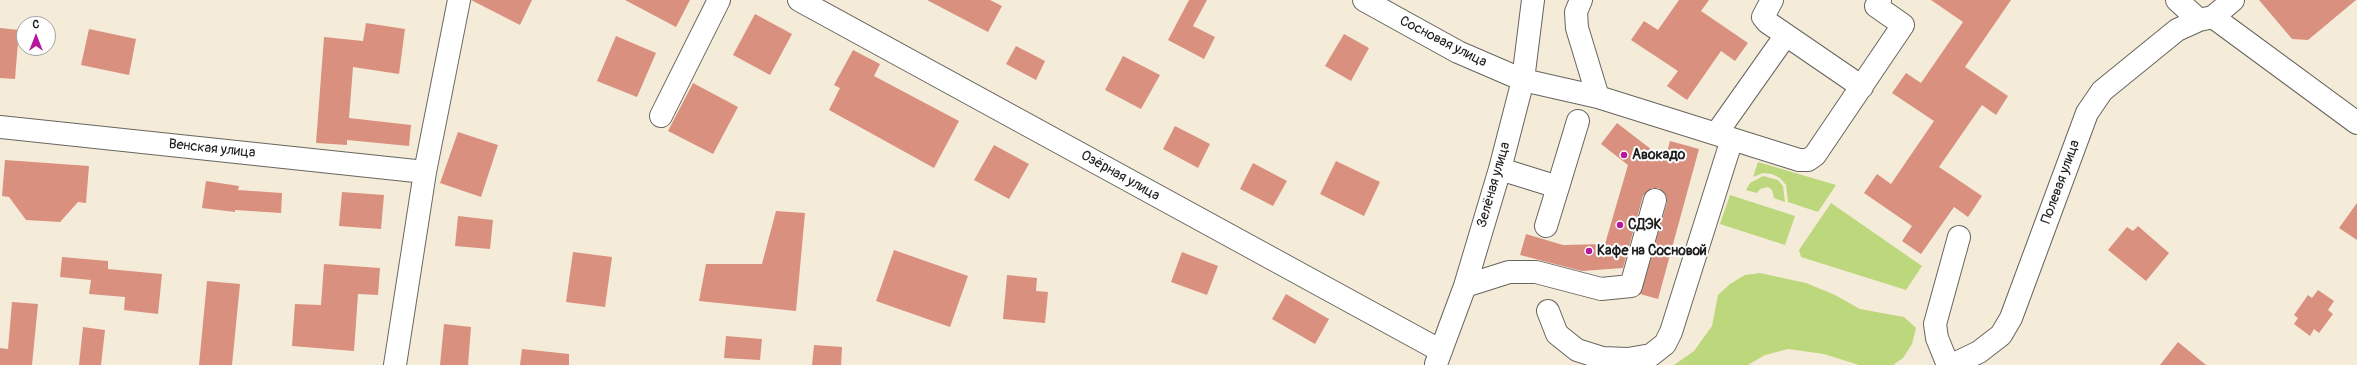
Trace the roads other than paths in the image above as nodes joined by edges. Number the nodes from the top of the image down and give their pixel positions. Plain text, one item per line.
1 (459, 0) edge
2 (719, 0) edge
3 (799, 0) edge
4 (1364, 0) edge
5 (1533, 0) edge
6 (1581, 0) edge
7 (1772, 0) edge
8 (2177, 0) edge
9 (2233, 0) edge
10 (1874, 2) edge
11 (2206, 18) junction
12 (1786, 35) junction
13 (1523, 80) junction
14 (1862, 87) junction
15 (1598, 97) junction
16 (661, 116) dead end
17 (1578, 121) dead end
18 (2357, 123) edge
19 (0, 127) edge
20 (1724, 137) junction
21 (1500, 169) junction
22 (425, 172) junction
23 (1558, 187) junction
24 (1655, 200) dead end
25 (1546, 226) dead end
26 (1959, 237) dead end
27 (1465, 286) junction
28 (1548, 311) dead end
29 (1438, 358) edge
30 (395, 365) edge
31 (1948, 365) edge
32 (1952, 365) edge

1 - 22 street
2 - 16 street
3 - 29 street, Озёрная улица
4 - 13 street, Сосновая улица
5 - 13 street, Зелёная улица
6 - 15 street
7 - 12 street
8 - 11 street
9 - 11 street, Полевая улица
10 - 14 street
11 - 18 street
11 - 32 street, Полевая улица
12 - 14 street
12 - 20 street
13 - 15 street, Сосновая улица
13 - 21 street, Зелёная улица
14 - 20 street, Сосновая улица
15 - 20 street, Сосновая улица
17 - 23 street
19 - 22 street, Венская улица
20 - 28 street
21 - 23 street
21 - 27 street, Зелёная улица
22 - 30 street
23 - 25 street
24 - 27 street
26 - 31 street
27 - 29 street, Зелёная улица

